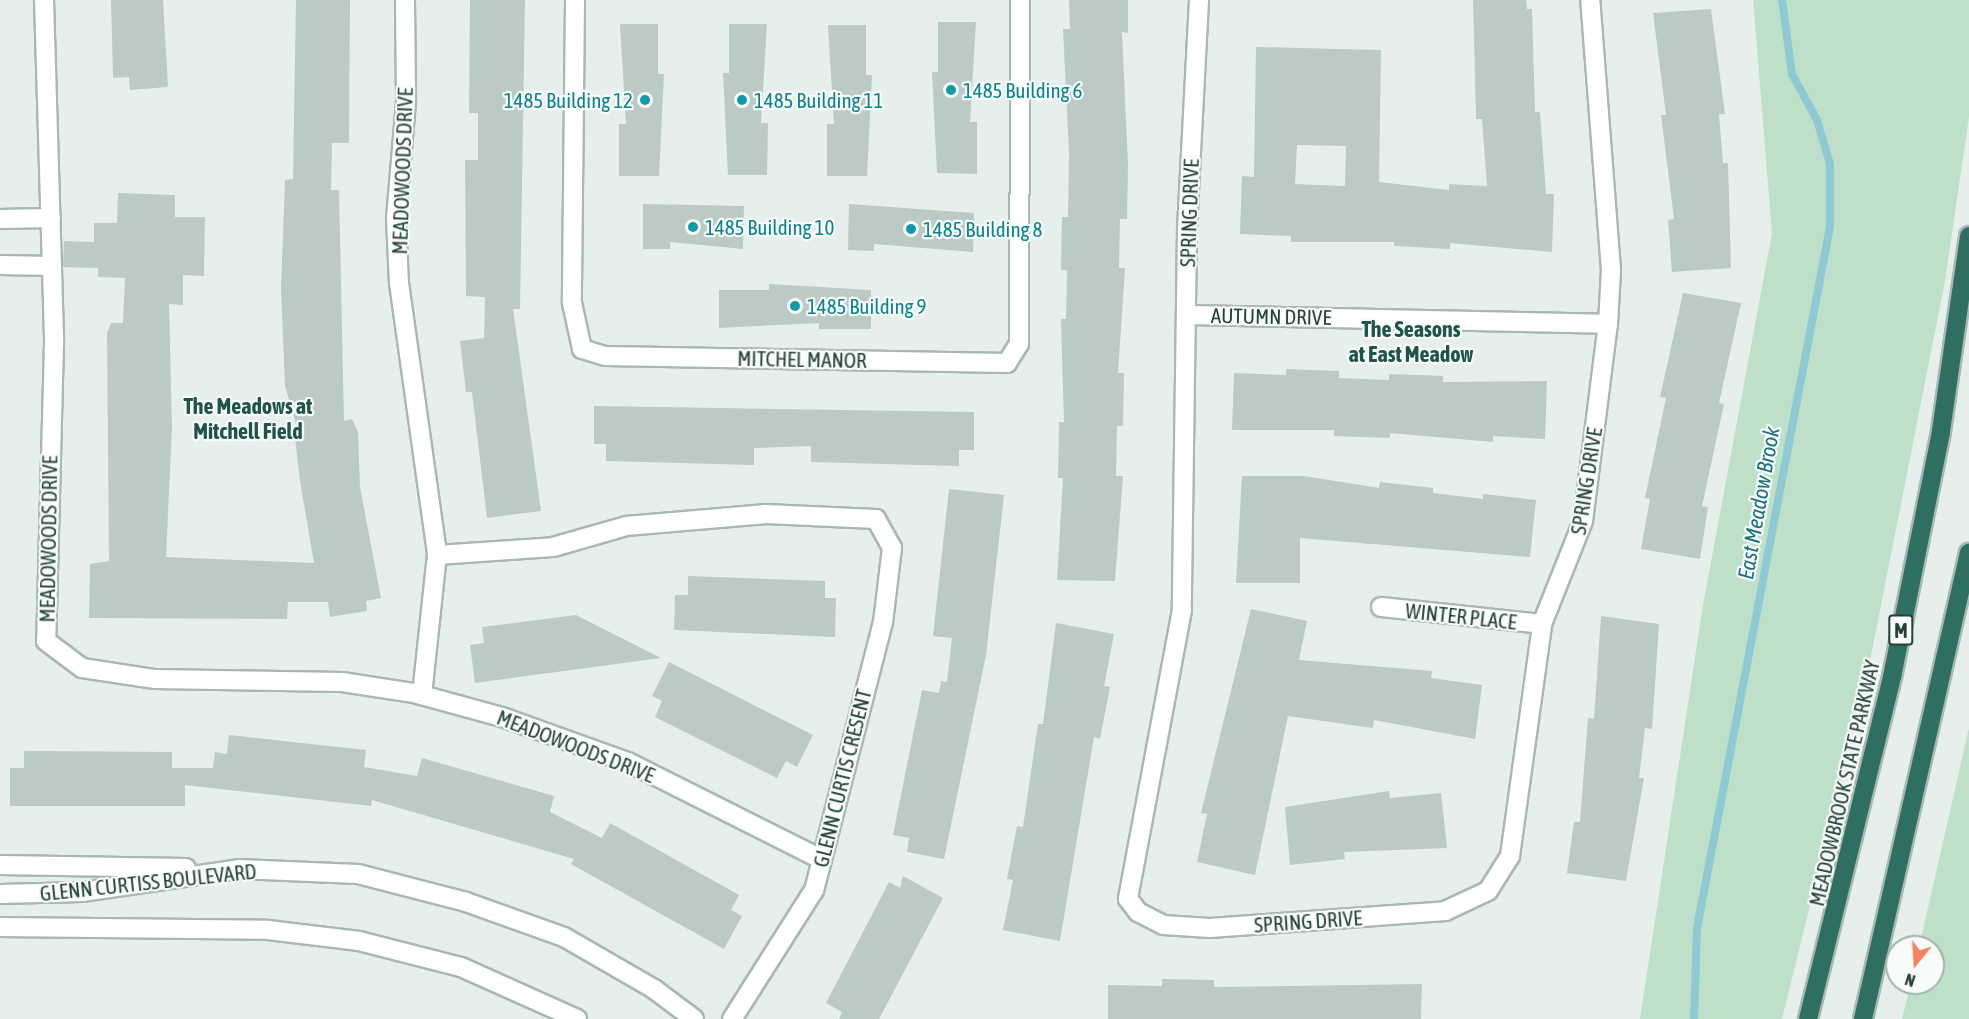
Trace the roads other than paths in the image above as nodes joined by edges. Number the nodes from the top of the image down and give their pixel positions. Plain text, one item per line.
1 (44, 0) edge
2 (405, 0) edge
3 (575, 0) edge
4 (1020, 0) edge
5 (1199, 0) edge
6 (1590, 0) edge
7 (51, 218) junction
8 (0, 219) edge
9 (1969, 236) edge
10 (0, 265) edge
11 (52, 266) junction
12 (1186, 315) junction
13 (1608, 324) junction
14 (1969, 553) edge
15 (437, 555) junction
16 (1381, 607) dead end
17 (1542, 624) junction
18 (422, 695) junction
19 (821, 859) junction
20 (0, 865) edge
21 (239, 869) junction
22 (0, 894) edge
23 (0, 927) edge
24 (577, 1019) edge
25 (694, 1019) edge
26 (732, 1019) edge
27 (1808, 1019) edge
28 (1863, 1019) edge

1 - 7 street, MEADOWOODS DRIVE
2 - 15 street, MEADOWOODS DRIVE
3 - 4 street, MITCHEL MANOR
5 - 12 street, SPRING DRIVE
6 - 13 street, SPRING DRIVE
7 - 8 street
7 - 11 street, MEADOWOODS DRIVE
9 - 27 highway, MEADOWBROOK STATE PARKWAY / M
10 - 11 street
11 - 18 street, MEADOWOODS DRIVE
12 - 13 street, AUTUMN DRIVE
12 - 17 street, SPRING DRIVE
13 - 17 street, SPRING DRIVE
14 - 28 highway
15 - 18 street, MEADOWOODS DRIVE
15 - 19 street, GLENN CURTIS CRESENT
16 - 17 street, WINTER PLACE
18 - 19 street, MEADOWOODS DRIVE
19 - 26 street, GLENN CURTIS CRESENT
20 - 21 street
21 - 22 street, GLENN CURTISS BOULEVARD
21 - 25 street, GLENN CURTISS BOULEVARD
23 - 24 street, GLENN CURTISS BOULEVARD

